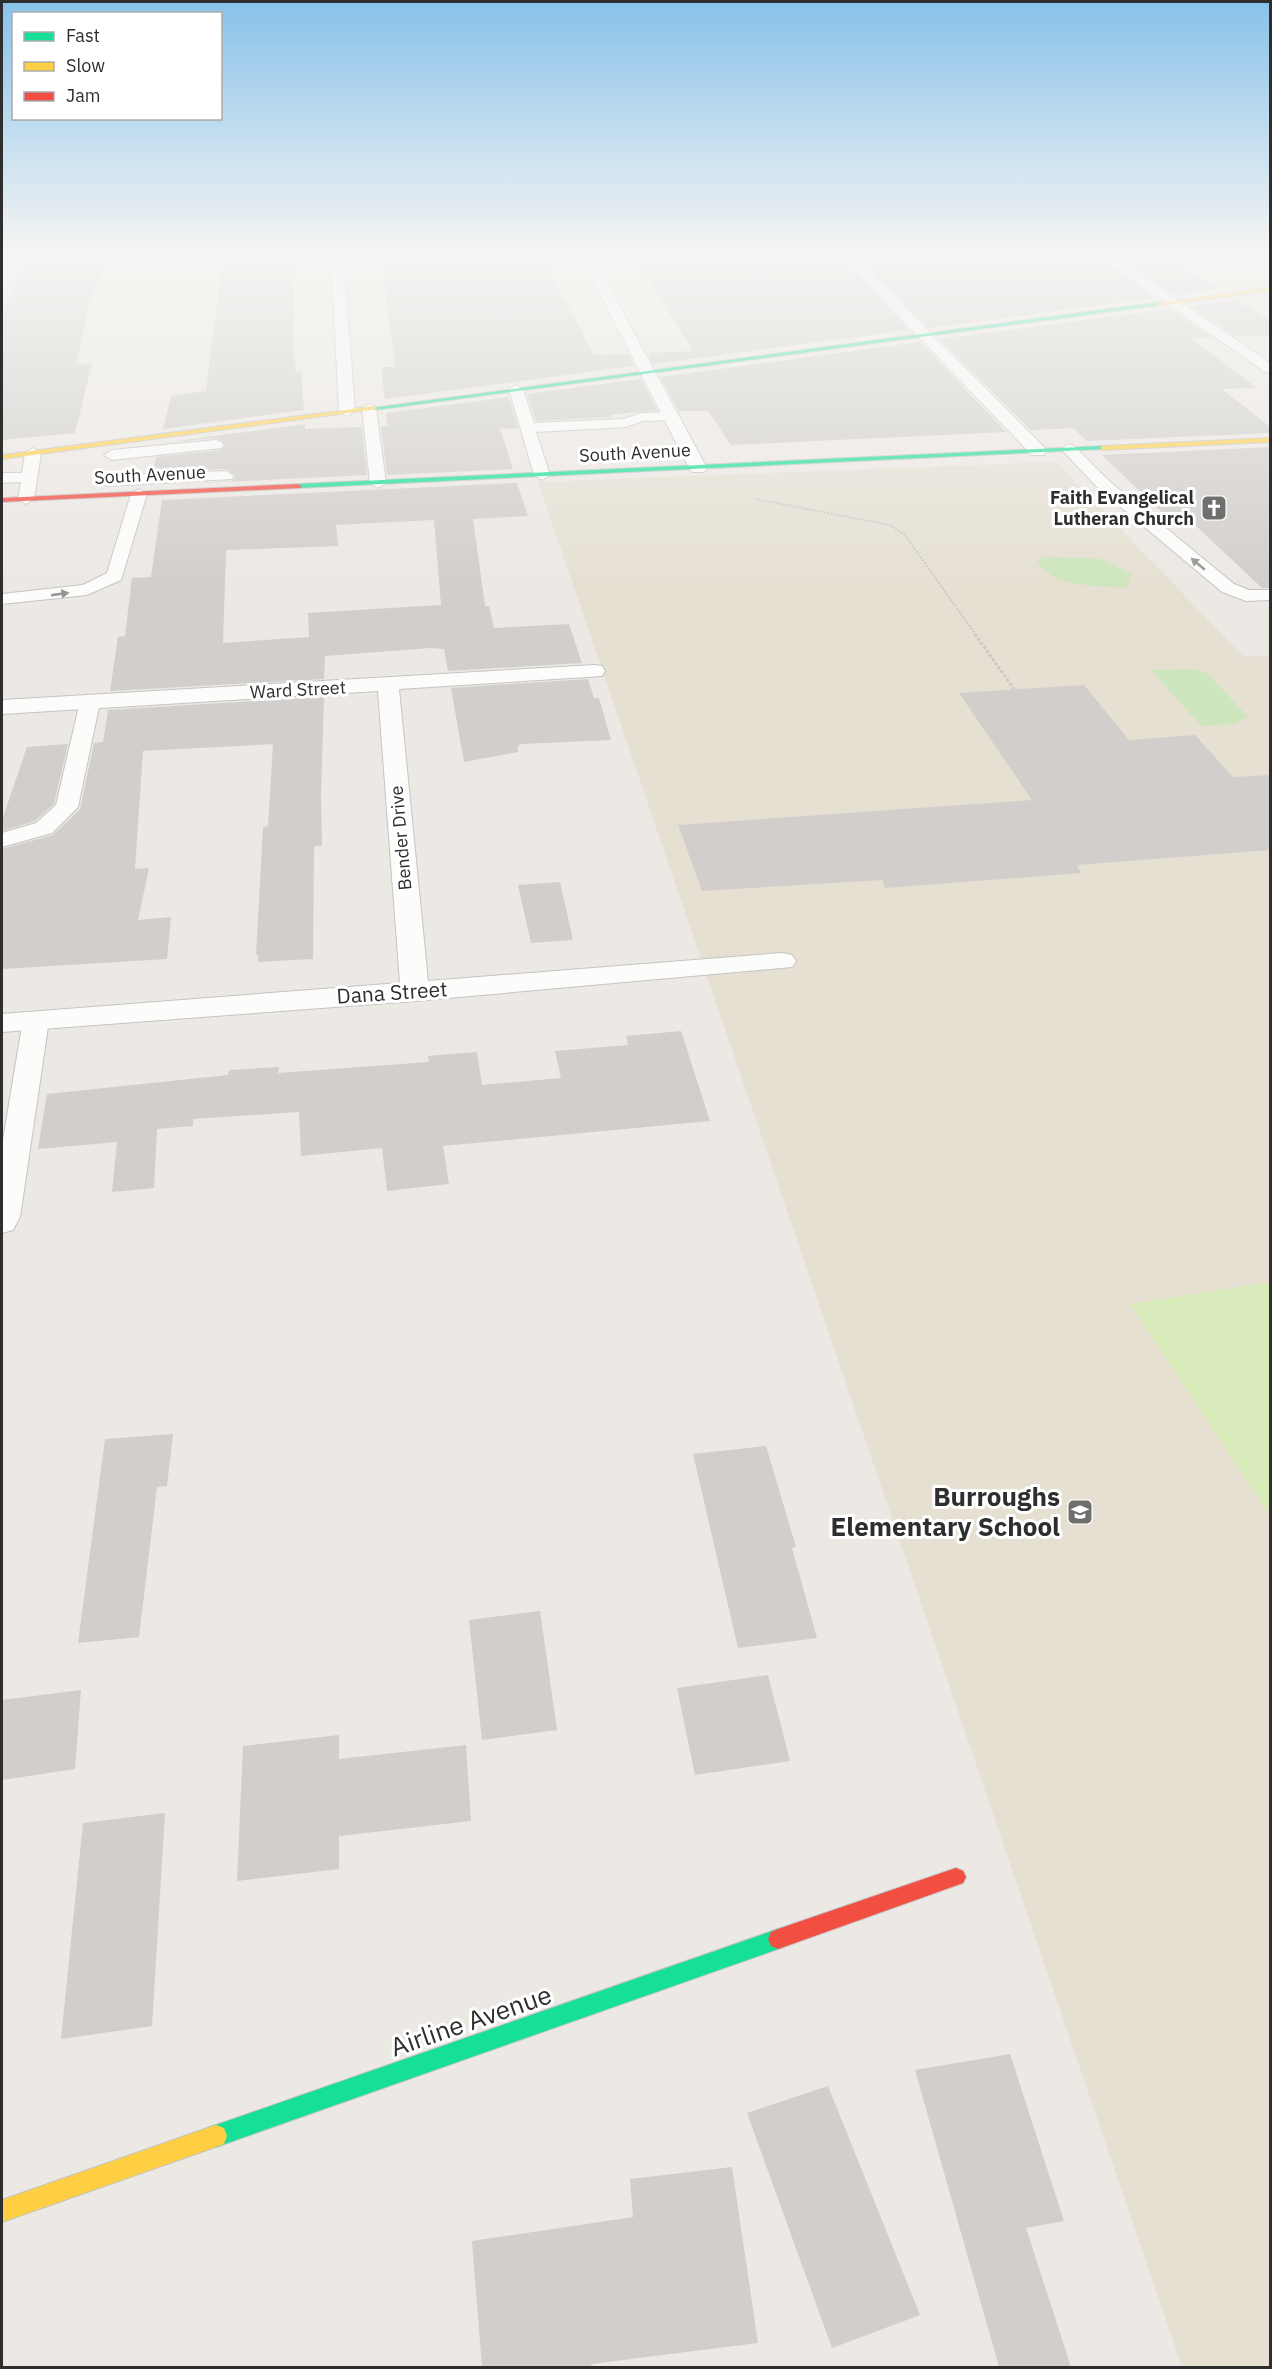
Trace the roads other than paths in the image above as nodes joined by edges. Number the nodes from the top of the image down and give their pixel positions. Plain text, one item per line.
1 (344, 364) edge
2 (642, 364) edge
3 (709, 364) edge
4 (952, 364) edge
5 (646, 372) junction
6 (516, 389) junction
7 (369, 408) junction
8 (347, 411) junction
9 (670, 416) junction
10 (528, 428) junction
11 (1267, 441) edge
12 (216, 445) dead end
13 (112, 449) junction
14 (1069, 449) junction
15 (1038, 451) junction
16 (33, 453) junction
17 (2, 457) edge
18 (698, 468) junction
19 (542, 475) junction
20 (226, 476) dead end
21 (30, 477) junction
22 (2, 478) edge
23 (378, 483) junction
24 (106, 488) junction
25 (139, 494) junction
26 (26, 499) junction
27 (2, 500) edge
28 (1270, 595) edge
29 (2, 599) edge
30 (594, 671) dead end
31 (388, 684) junction
32 (90, 702) junction
33 (2, 707) edge
34 (2, 840) edge
35 (782, 962) dead end
36 (415, 992) junction
37 (36, 1020) junction
38 (2, 1023) edge
39 (2, 1223) edge
40 (956, 1877) dead end
41 (2, 2211) edge

1 - 8 street
2 - 5 street
3 - 5 main road
4 - 15 street
5 - 6 main road
5 - 9 street
6 - 7 main road
6 - 10 lane
7 - 8 main road
7 - 23 lane
8 - 13 main road
9 - 10 lane
9 - 18 street
10 - 19 lane
11 - 14 main road, South Avenue
12 - 13 lane
13 - 16 main road
13 - 24 lane
14 - 15 main road, South Avenue
28 -> 14 lane
15 - 18 main road, South Avenue
16 - 17 main road
16 - 21 lane
18 - 19 main road, South Avenue
19 - 23 main road, South Avenue
20 - 24 lane
21 - 22 lane
21 - 26 lane
23 - 25 main road, South Avenue
24 - 25 main road, South Avenue
24 - 26 main road, South Avenue
29 -> 25 lane
26 - 27 main road, South Avenue
30 - 31 street, Ward Street
31 - 32 street, Ward Street
31 - 36 street, Bender Drive
32 - 33 street, Ward Street
32 - 34 lane
35 - 36 street, Dana Street
36 - 37 street, Dana Street
37 - 38 street, Dana Street
37 - 39 lane
40 - 41 main road, Airline Avenue

